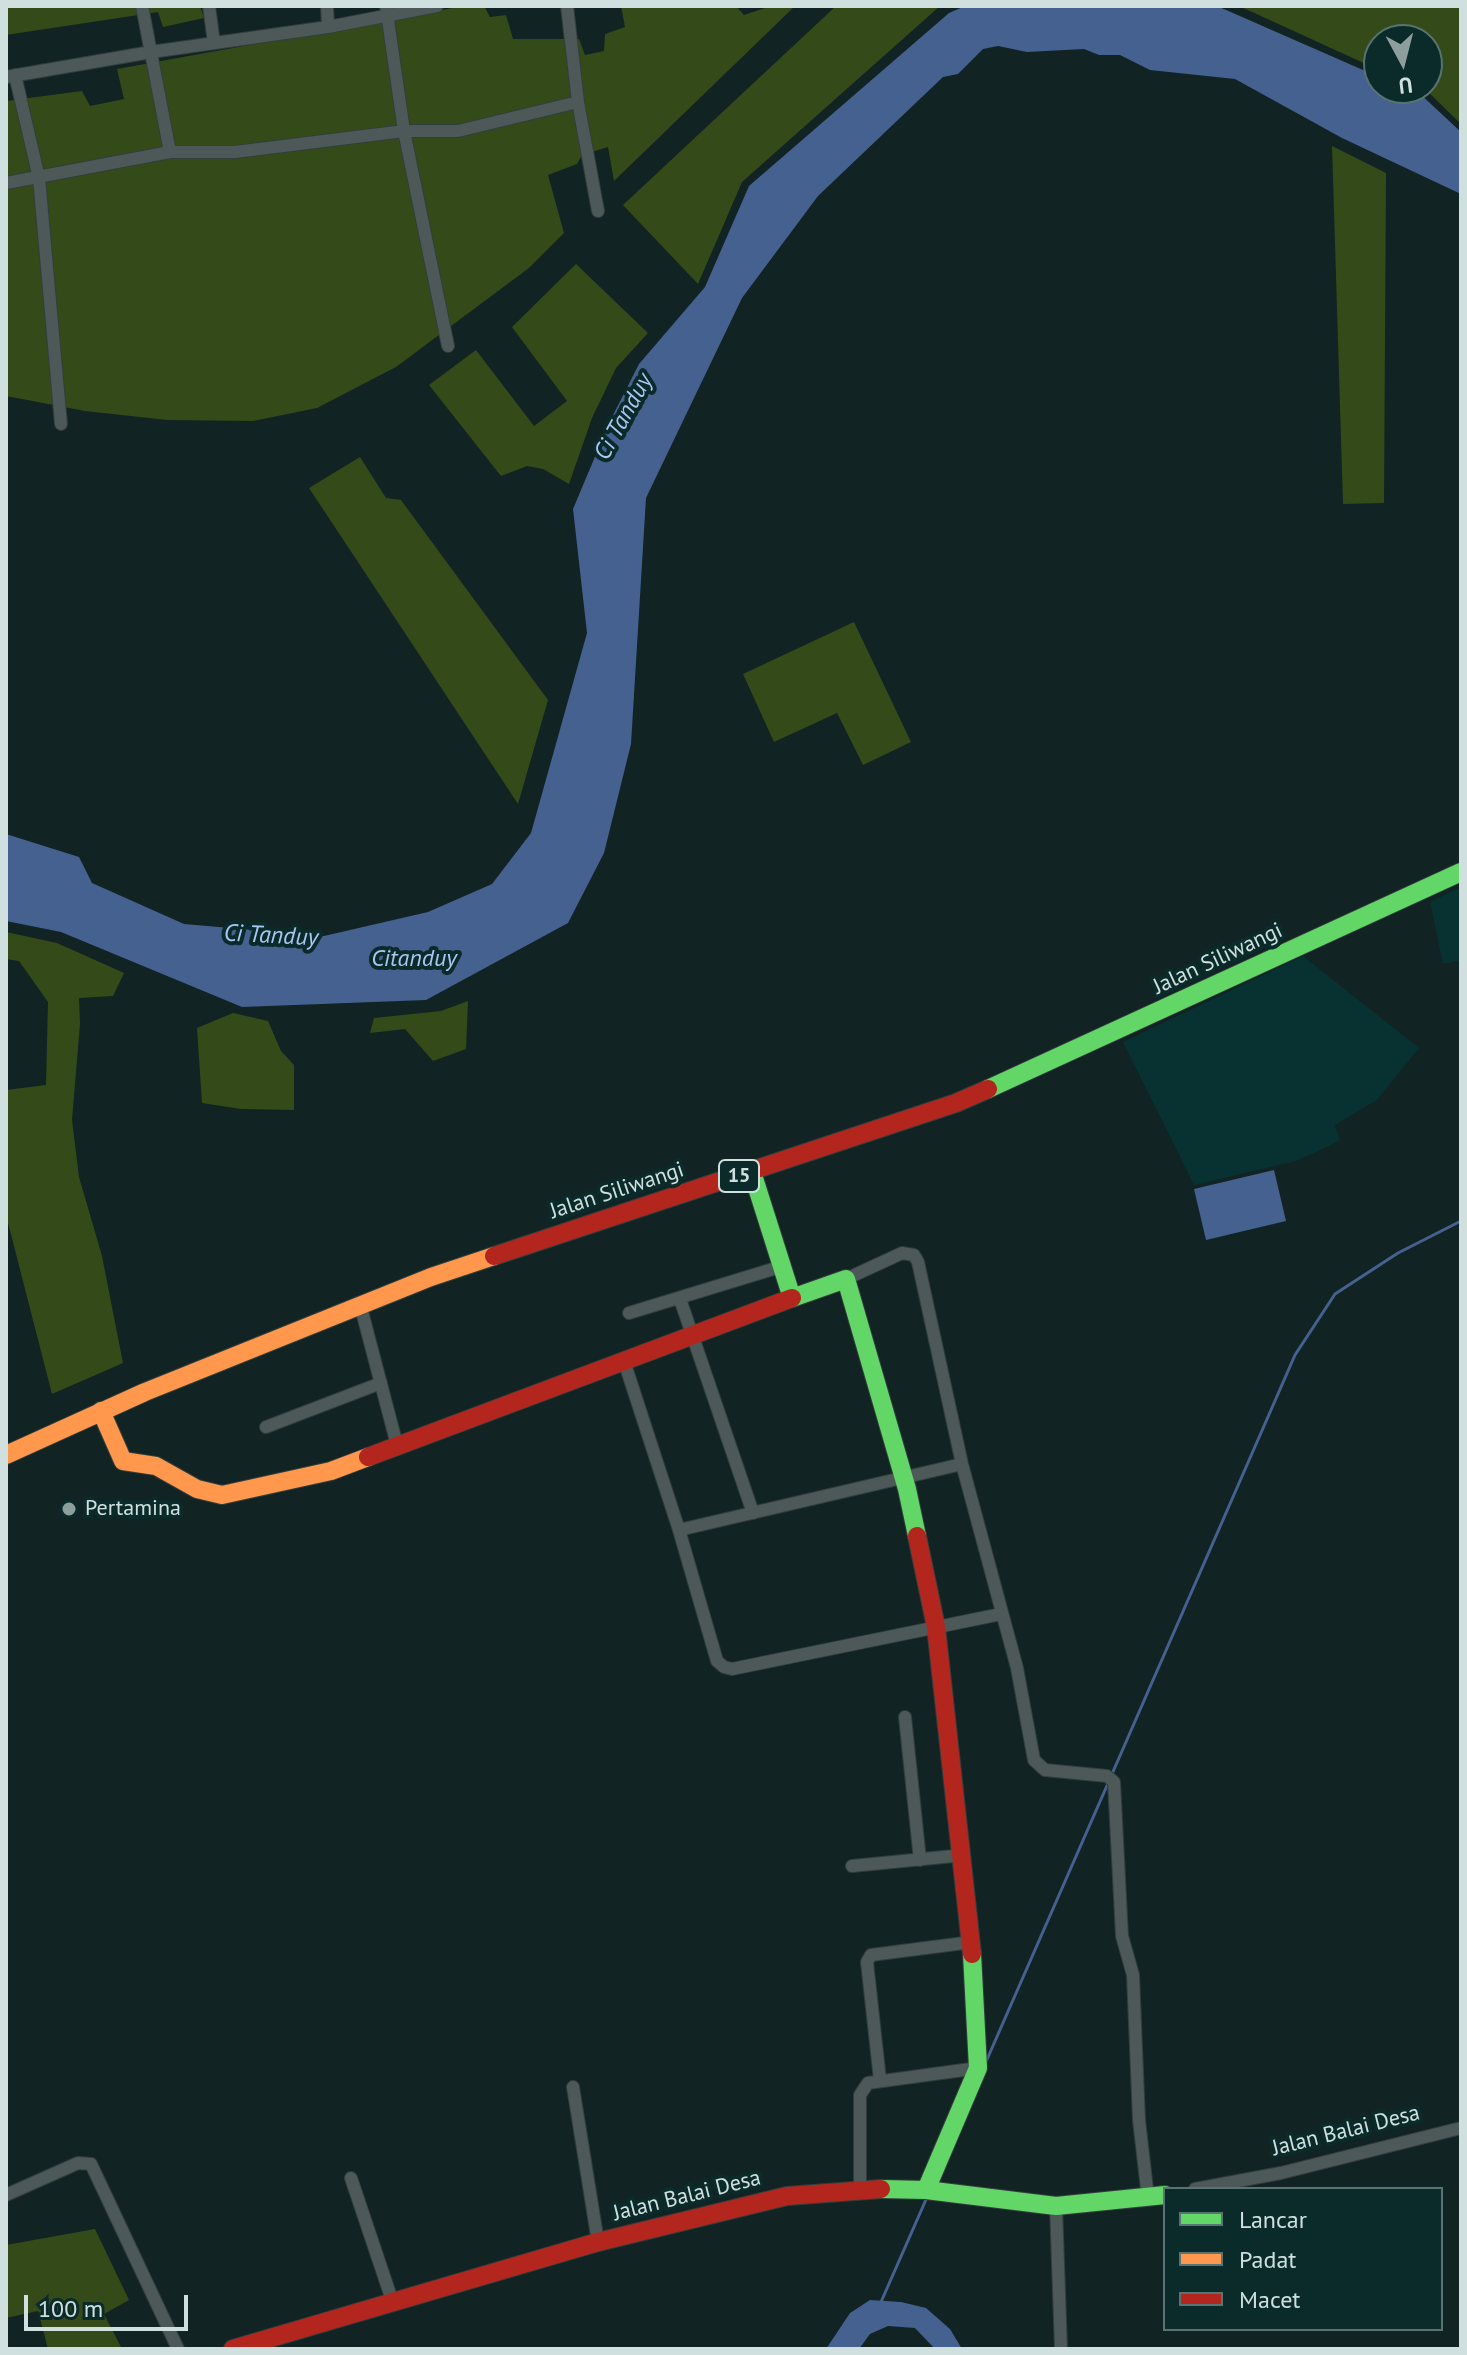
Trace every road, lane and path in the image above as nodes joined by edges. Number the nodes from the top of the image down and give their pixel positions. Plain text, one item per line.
1 (142, 6) edge
2 (209, 6) edge
3 (327, 6) edge
4 (437, 6) edge
5 (567, 6) edge
6 (386, 11) edge
7 (328, 27) junction
8 (214, 43) junction
9 (151, 52) junction
10 (10, 76) edge
11 (578, 102) junction
12 (404, 131) junction
13 (170, 152) junction
14 (39, 178) junction
15 (6, 183) edge
16 (598, 211) dead end
17 (448, 346) dead end
18 (61, 424) dead end
19 (1461, 872) edge
20 (752, 1172) junction
21 (783, 1266) junction
22 (846, 1279) junction
23 (792, 1298) junction
24 (680, 1299) junction
25 (360, 1304) junction
26 (629, 1313) dead end
27 (694, 1336) junction
28 (624, 1361) junction
29 (381, 1383) junction
30 (101, 1411) junction
31 (266, 1427) dead end
32 (397, 1445) junction
33 (6, 1455) edge
34 (962, 1464) junction
35 (904, 1480) junction
36 (753, 1513) junction
37 (679, 1530) junction
38 (1001, 1614) junction
39 (936, 1627) junction
40 (905, 1717) dead end
41 (964, 1855) junction
42 (920, 1860) junction
43 (852, 1866) dead end
44 (972, 1942) junction
45 (978, 2068) junction
46 (880, 2080) junction
47 (573, 2087) dead end
48 (1461, 2128) edge
49 (351, 2178) dead end
50 (1206, 2187) edge
51 (860, 2188) junction
52 (932, 2191) junction
53 (6, 2195) edge
54 (1157, 2196) edge
55 (1056, 2206) junction
56 (598, 2242) junction
57 (392, 2300) junction
58 (178, 2349) edge
59 (233, 2349) edge
60 (1061, 2349) edge

1 - 9 street
2 - 8 street
3 - 7 street
4 - 6 street
5 - 11 street
6 - 7 street
6 - 12 street
7 - 8 street
8 - 9 street
9 - 10 street
9 - 13 street
10 - 14 street
11 - 12 street
11 - 16 street
12 - 13 street
12 - 17 street
13 - 14 street
14 - 15 street
14 - 18 street
19 - 20 main road, Jalan Siliwangi / 15
20 - 21 main road
20 - 25 main road, Jalan Siliwangi / 15
21 - 23 main road
21 - 24 street
22 - 23 main road
22 - 34 street
22 - 35 main road
23 - 27 main road
24 - 26 street
24 - 27 street
25 - 29 street
25 - 30 main road, Jalan Siliwangi / 15
27 - 28 main road
27 - 36 street
28 - 32 main road
28 - 37 street
29 - 31 street
29 - 32 street
30 - 32 main road
30 - 33 main road, Jalan Siliwangi / 15
34 - 35 street
34 - 38 street
35 - 36 street
35 - 39 main road
36 - 37 street
37 - 39 street
38 - 39 street
38 - 54 street
39 - 41 main road
40 - 42 street
41 - 42 street
41 - 44 main road
42 - 43 street
44 - 45 main road
44 - 46 street
45 - 46 street
45 - 52 main road
46 - 51 street
47 - 56 street
48 - 50 street, Jalan Balai Desa
49 - 57 street
51 - 52 main road, Jalan Balai Desa
51 - 56 main road, Jalan Balai Desa
52 - 55 main road, Jalan Balai Desa
53 - 58 street
54 - 55 main road, Jalan Balai Desa
55 - 60 street
56 - 57 main road, Jalan Balai Desa
57 - 59 main road, Jalan Balai Desa

